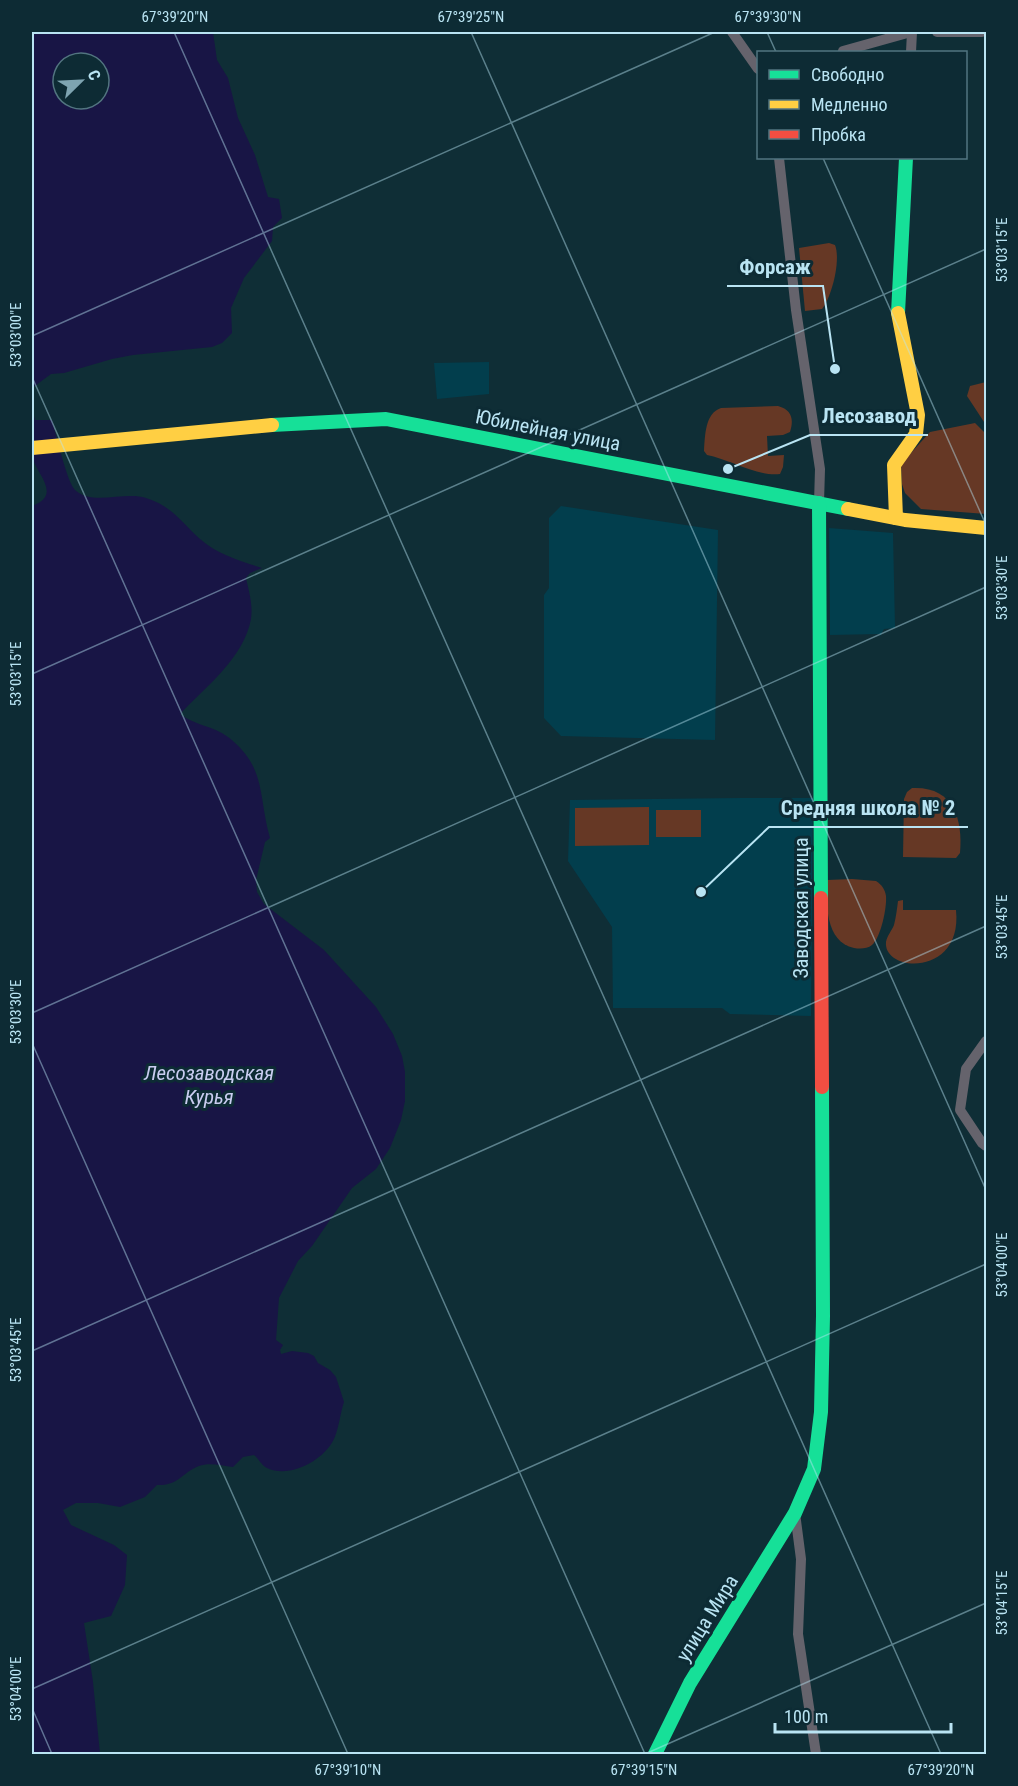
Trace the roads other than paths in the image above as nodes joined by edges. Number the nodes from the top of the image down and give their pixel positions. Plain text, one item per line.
1 (732, 32) edge
2 (912, 32) edge
3 (937, 32) edge
4 (982, 32) edge
5 (843, 51) edge
6 (911, 51) edge
7 (757, 66) edge
8 (779, 159) edge
9 (906, 159) edge
10 (32, 448) edge
11 (819, 503) junction
12 (896, 518) junction
13 (987, 528) edge
14 (987, 1041) edge
15 (987, 1146) edge
16 (795, 1513) junction
17 (658, 1752) edge
18 (816, 1755) edge

1 - 7 street
2 - 5 street
2 - 6 street
3 - 4 street
8 - 11 street, Заводская улица
9 - 12 street
10 - 11 street, Юбилейная улица
11 - 12 street, Юбилейная улица
11 - 16 street, Заводская улица
12 - 13 street, Юбилейная улица
14 - 15 street
16 - 17 street, улица Мира
16 - 18 street

